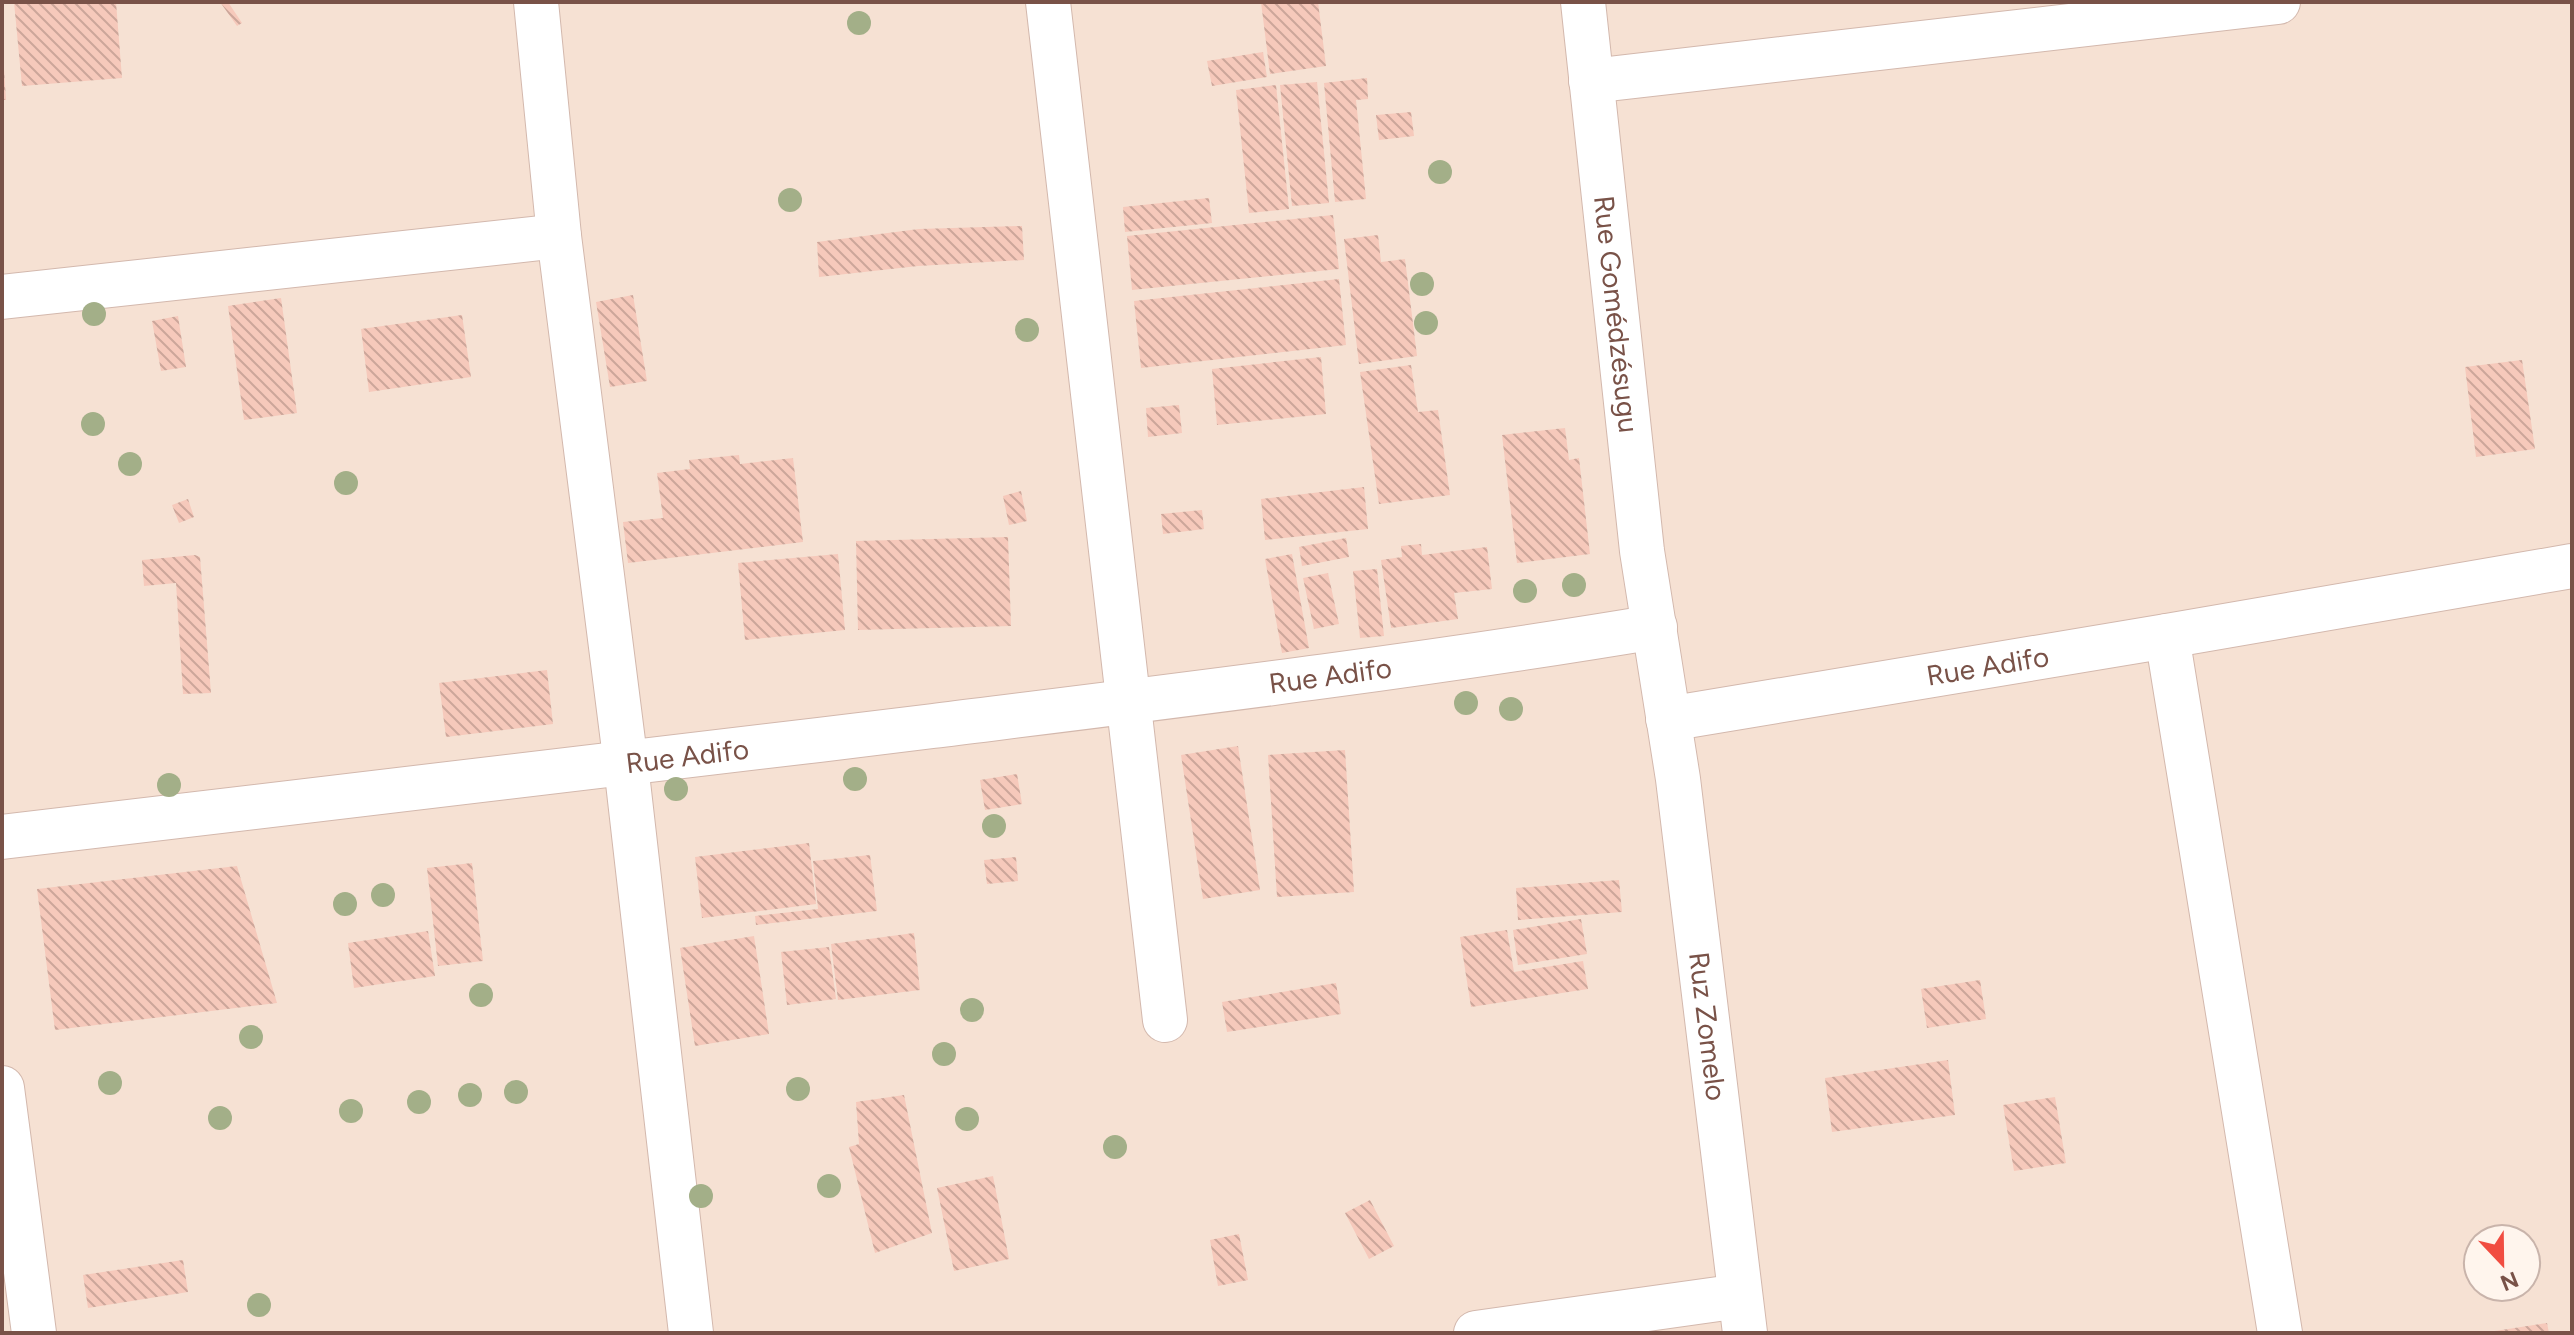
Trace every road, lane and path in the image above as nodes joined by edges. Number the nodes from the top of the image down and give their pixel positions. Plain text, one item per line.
1 (536, 2) edge
2 (1048, 2) edge
3 (1583, 2) edge
4 (2278, 2) edge
5 (1591, 81) junction
6 (559, 236) junction
7 (2, 297) edge
8 (2572, 566) edge
9 (1655, 627) junction
10 (2167, 636) junction
11 (1128, 702) junction
12 (1668, 719) junction
13 (626, 765) junction
14 (2, 837) edge
15 (1165, 1020) dead end
16 (2, 1088) edge
17 (5, 1136) edge
18 (1742, 1314) edge
19 (34, 1333) edge
20 (691, 1333) edge
21 (1476, 1333) edge
22 (2280, 1333) edge

1 - 6 street
2 - 11 street
3 - 5 street, Rue Gomédzésugu
4 - 5 street
5 - 9 street, Rue Gomédzésugu
6 - 7 street
6 - 13 street
8 - 10 street, Rue Adifo
9 - 11 street, Rue Adifo
9 - 12 street
10 - 12 street, Rue Adifo
10 - 22 street
11 - 13 street, Rue Adifo
11 - 15 street
12 - 18 street, Ruz Zomelo
13 - 14 street, Rue Adifo
13 - 20 street
16 - 17 street
17 - 19 street
18 - 21 street

